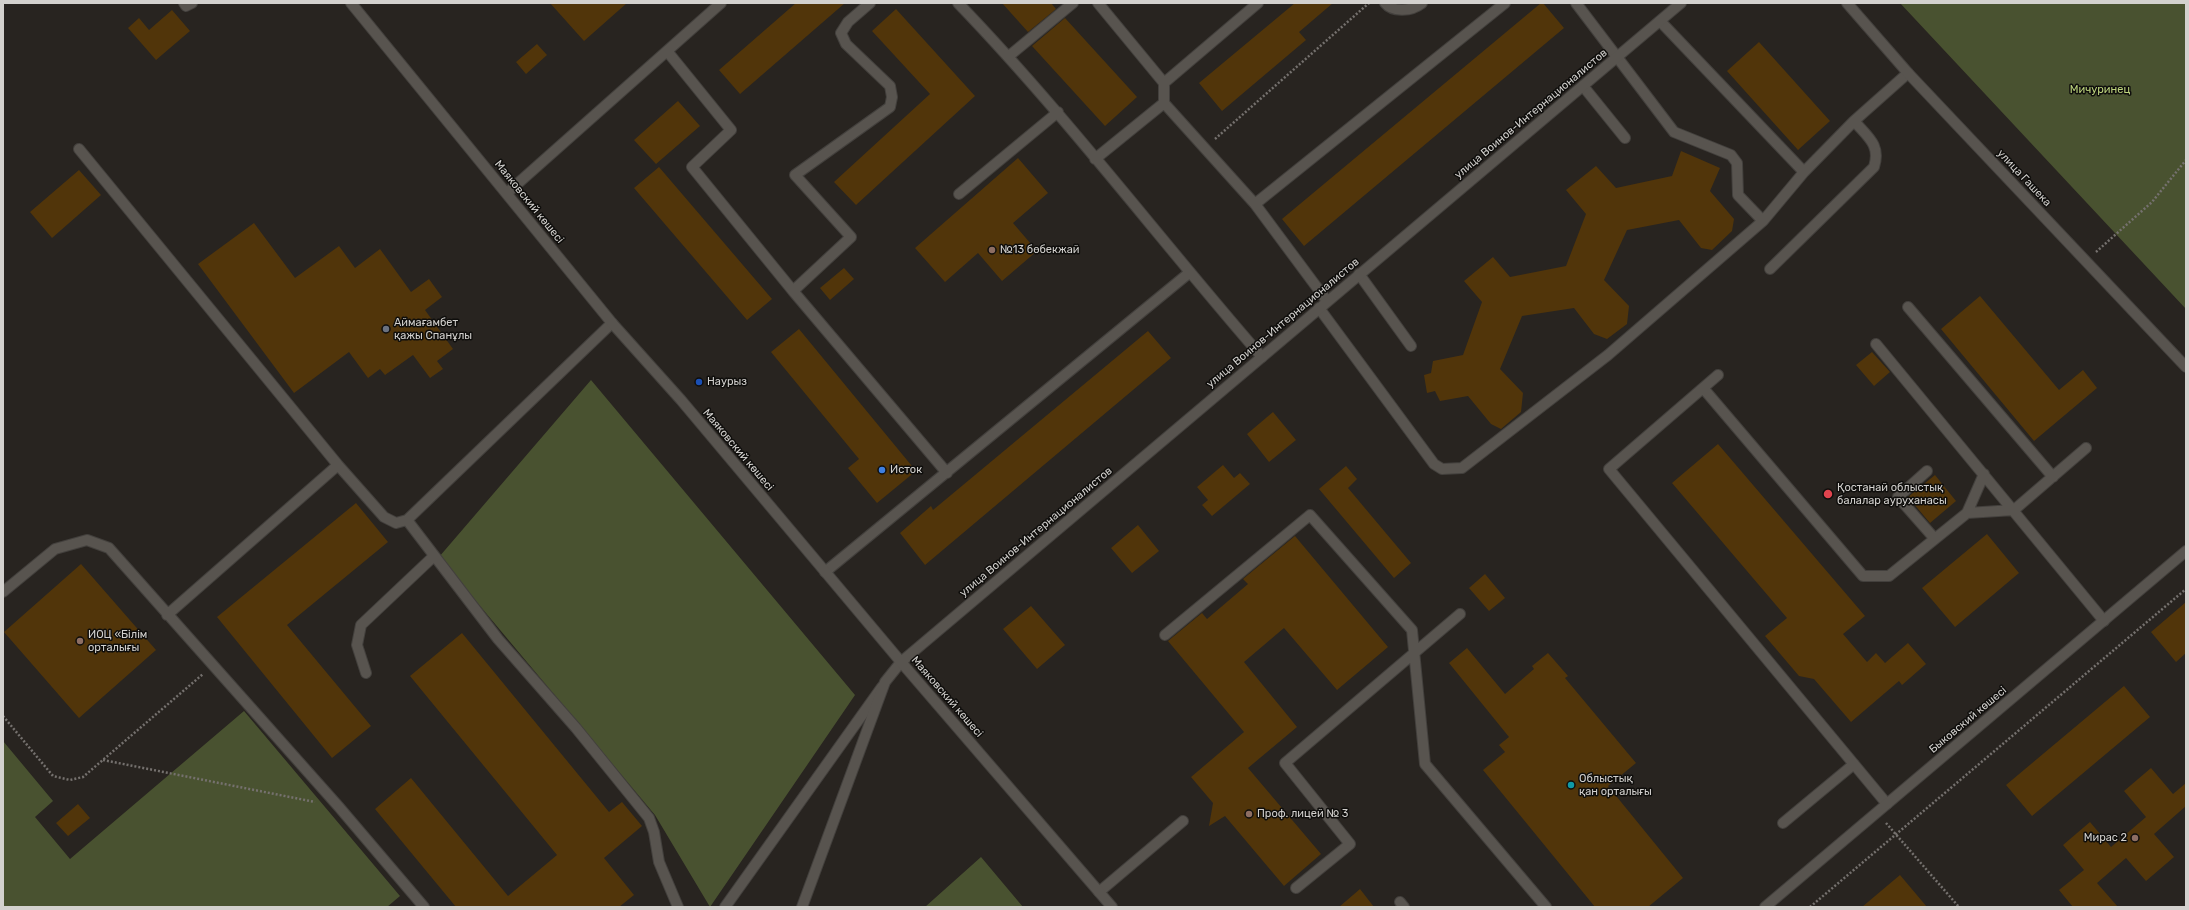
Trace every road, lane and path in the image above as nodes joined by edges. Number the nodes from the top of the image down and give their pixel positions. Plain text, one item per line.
1 (184, 3) edge
2 (192, 3) edge
3 (351, 3) edge
4 (721, 3) edge
5 (870, 3) edge
6 (958, 3) edge
7 (1073, 3) edge
8 (1098, 3) edge
9 (1258, 3) edge
10 (1369, 3) edge
11 (1385, 3) edge
12 (1422, 3) edge
13 (1505, 3) edge
14 (1576, 3) edge
15 (1681, 3) edge
16 (1847, 3) edge
17 (1660, 21) junction
18 (667, 51) junction
19 (1009, 56) junction
20 (1618, 56) junction
21 (1908, 73) junction
22 (1164, 83) junction
23 (1583, 86) junction
24 (1164, 103) junction
25 (1058, 112) junction
26 (1854, 121) junction
27 (1625, 138) dead end
28 (1205, 148) junction
29 (79, 149) dead end
30 (1094, 159) junction
31 (2186, 160) edge
32 (1804, 172) junction
33 (507, 193) junction
34 (959, 194) dead end
35 (1256, 204) junction
36 (1763, 221) junction
37 (2086, 261) junction
38 (1770, 270) dead end
39 (1188, 272) junction
40 (1359, 274) junction
41 (793, 291) junction
42 (1328, 301) junction
43 (1908, 307) dead end
44 (1319, 308) junction
45 (612, 323) junction
46 (1876, 344) dead end
47 (1411, 346) dead end
48 (1262, 357) junction
49 (2186, 367) edge
50 (1718, 375) dead end
51 (1703, 388) junction
52 (2086, 448) dead end
53 (338, 465) junction
54 (1927, 471) dead end
55 (946, 472) junction
56 (1984, 474) junction
57 (2053, 477) junction
58 (2014, 510) junction
59 (1967, 513) junction
60 (406, 520) junction
61 (1935, 539) junction
62 (2186, 551) edge
63 (434, 556) junction
64 (825, 572) junction
65 (2186, 589) edge
66 (3, 592) edge
67 (1460, 614) dead end
68 (167, 615) junction
69 (2104, 621) junction
70 (1165, 635) dead end
71 (1414, 653) junction
72 (901, 662) junction
73 (215, 666) junction
74 (366, 674) dead end
75 (885, 682) junction
76 (3, 716) edge
77 (103, 760) junction
78 (1854, 764) junction
79 (1887, 804) junction
80 (339, 807) junction
81 (1877, 813) junction
82 (1183, 821) dead end
83 (1783, 823) dead end
84 (1895, 834) junction
85 (1296, 888) dead end
86 (1099, 892) junction
87 (424, 907) edge
88 (678, 907) edge
89 (725, 907) edge
90 (802, 907) edge
91 (1112, 907) edge
92 (1546, 907) edge
93 (1765, 907) edge
94 (1810, 907) edge
95 (1959, 907) edge

1 - 2 main road
3 - 33 main road, Маяковский көшесі
4 - 18 main road
5 - 41 main road
6 - 19 main road
7 - 19 main road
8 - 22 main road
9 - 22 main road
10 - 28 path
11 - 12 main road
13 - 35 main road
14 - 20 main road
15 - 17 main road, улица Воинов-Интернационалистов
16 - 21 main road, улица Гашека
17 - 20 main road, улица Воинов-Интернационалистов
17 - 32 main road
18 - 33 main road
18 - 41 main road
19 - 25 main road
20 - 23 main road, улица Воинов-Интернационалистов
20 - 36 main road
21 - 26 main road
21 - 37 main road, улица Гашека
22 - 24 main road
23 - 27 main road
23 - 40 main road, улица Воинов-Интернационалистов
24 - 28 main road
24 - 30 main road
25 - 30 main road
25 - 34 main road
26 - 32 main road
26 - 38 main road
28 - 35 main road
29 - 53 main road
30 - 39 main road
31 - 37 path
32 - 36 main road
33 - 45 main road, Маяковский көшесі
35 - 42 main road
36 - 44 main road
37 - 49 main road, улица Гашека
39 - 48 main road
39 - 55 main road
40 - 42 main road, улица Воинов-Интернационалистов
40 - 47 main road
41 - 55 main road
42 - 44 main road, улица Воинов-Интернационалистов
43 - 57 main road
44 - 48 main road, улица Воинов-Интернационалистов
45 - 60 main road
45 - 64 main road, Маяковский көшесі
46 - 56 main road
48 - 72 main road, улица Воинов-Интернационалистов
50 - 51 main road
51 - 61 main road
51 - 78 main road
52 - 57 main road
53 - 60 main road
53 - 68 main road
54 - 61 main road
55 - 64 main road
56 - 58 main road
56 - 59 main road
57 - 58 main road
58 - 59 main road
58 - 69 main road
59 - 61 main road
60 - 63 main road
62 - 69 main road, Быковский көшесі
63 - 74 main road
63 - 88 main road
64 - 72 main road, Маяковский көшесі
65 - 84 path
66 - 68 main road
67 - 71 main road
68 - 73 main road
69 - 79 main road, Быковский көшесі
70 - 71 main road
71 - 85 main road
71 - 92 main road
72 - 75 main road, улица Воинов-Интернационалистов
72 - 86 main road, Маяковский көшесі
73 - 77 path
73 - 80 main road
75 - 89 main road, улица Воинов-Интернационалистов
75 - 90 main road
76 - 77 path
77 - 80 path
78 - 79 main road
78 - 83 main road
79 - 81 main road, Быковский көшесі
80 - 87 main road
81 - 84 path
81 - 93 main road, Быковский көшесі
82 - 86 main road
84 - 94 path
84 - 95 path
86 - 91 main road, Маяковский көшесі

